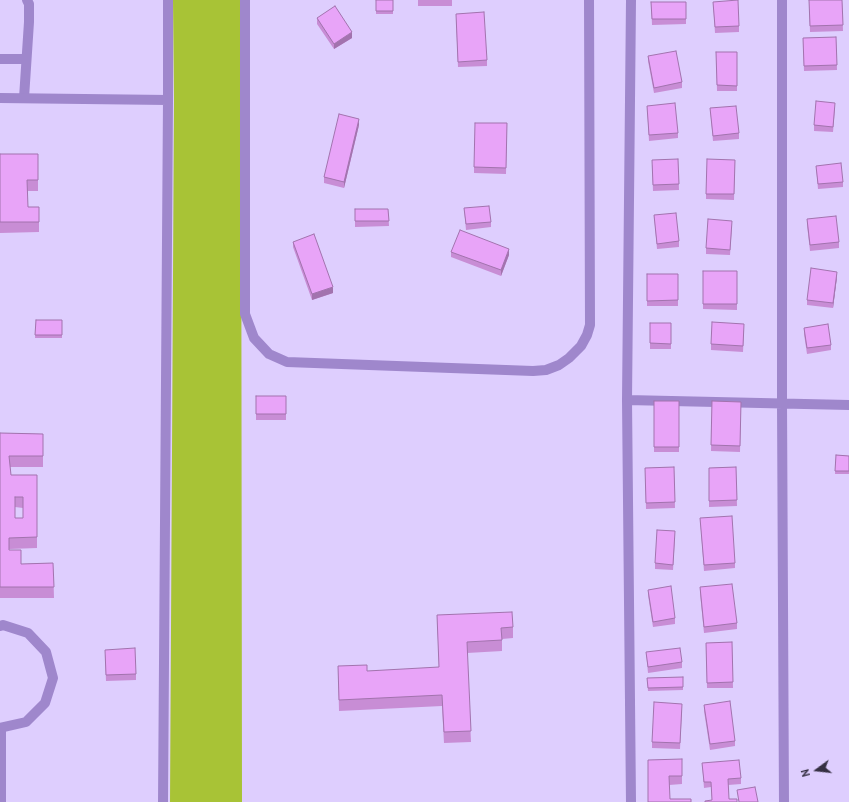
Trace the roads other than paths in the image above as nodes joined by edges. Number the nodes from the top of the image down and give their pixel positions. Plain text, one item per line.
1 (27, 0) edge
2 (168, 0) edge
3 (245, 0) edge
4 (589, 0) edge
5 (631, 0) edge
6 (782, 0) edge
7 (0, 59) edge
8 (26, 59) junction
9 (0, 98) edge
10 (24, 98) junction
11 (168, 100) junction
12 (627, 400) junction
13 (782, 404) junction
14 (849, 405) edge
15 (0, 626) edge
16 (0, 728) edge
17 (1, 802) edge
18 (163, 802) edge
19 (631, 802) edge
20 (784, 802) edge

1 - 8 street
2 - 11 street
3 - 4 street
5 - 12 street
6 - 13 street
7 - 8 street
8 - 10 street
9 - 10 street
10 - 11 street
11 - 18 street
12 - 13 street
12 - 19 street
13 - 14 street
13 - 20 street
15 - 16 street
16 - 17 street

